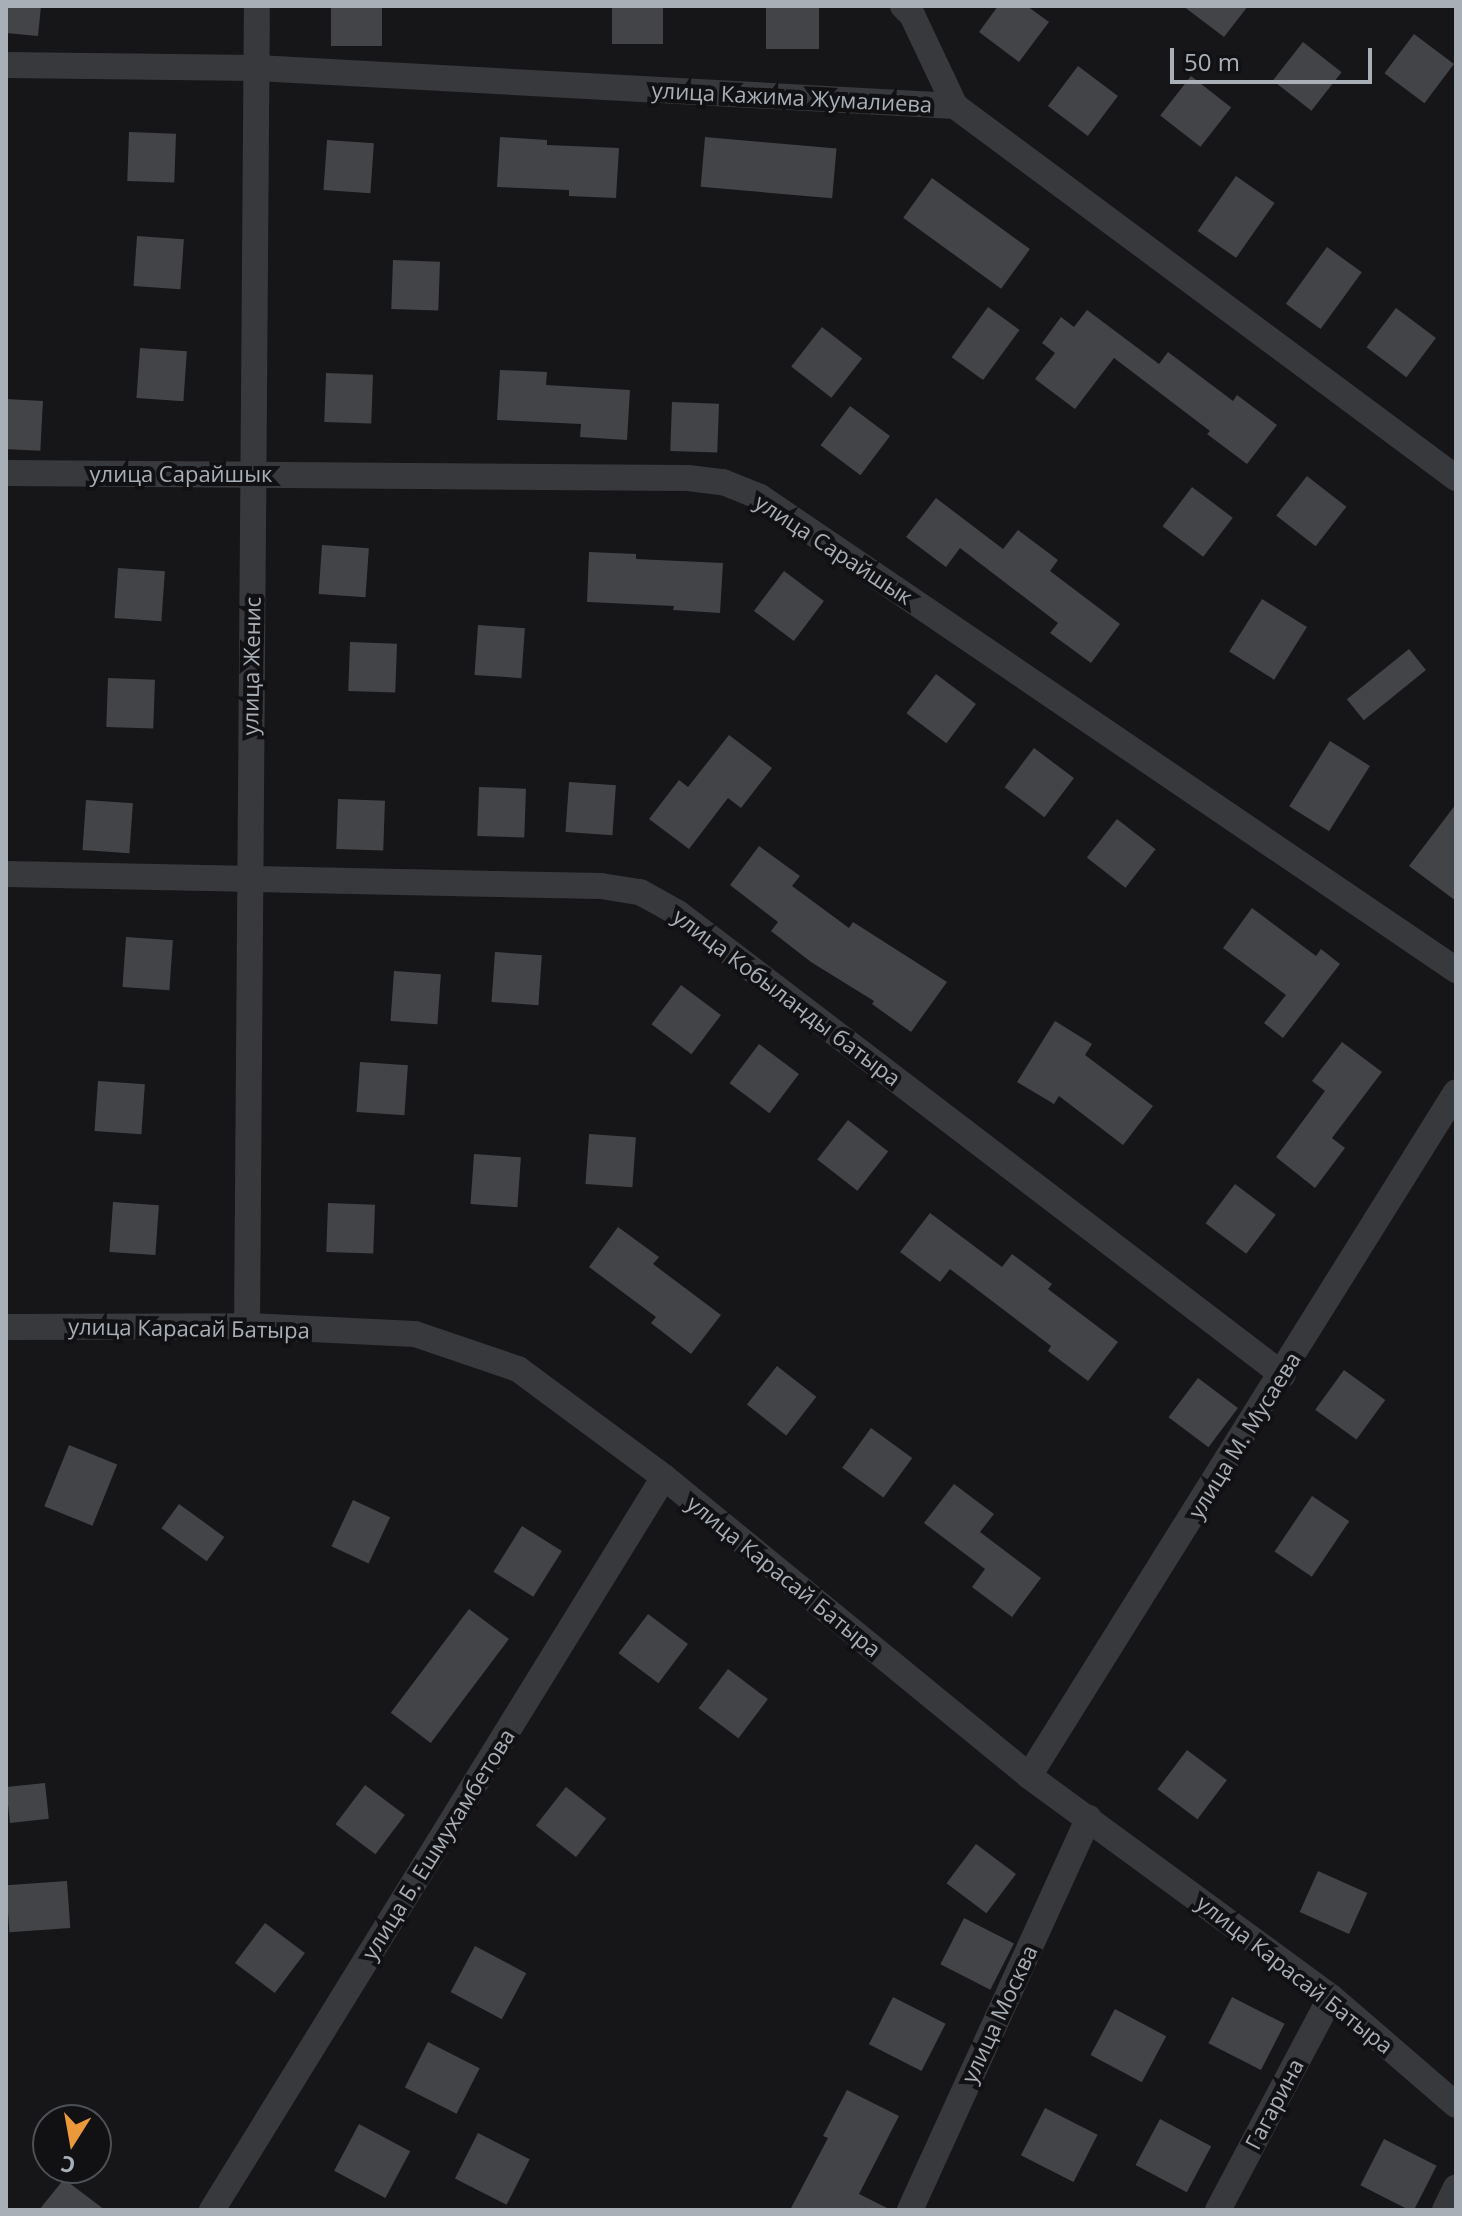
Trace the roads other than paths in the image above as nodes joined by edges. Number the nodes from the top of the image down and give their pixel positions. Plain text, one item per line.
1 (257, 6) edge
2 (903, 6) edge
3 (6, 65) edge
4 (257, 68) junction
5 (955, 106) junction
6 (6, 473) edge
7 (253, 474) junction
8 (1456, 478) edge
9 (6, 874) edge
10 (249, 876) junction
11 (1456, 970) edge
12 (1456, 1092) edge
13 (247, 1326) junction
14 (6, 1327) edge
15 (1283, 1375) junction
16 (664, 1477) junction
17 (1029, 1776) junction
18 (1089, 1818) junction
19 (1331, 1997) junction
20 (1456, 2105) edge
21 (1456, 2187) edge
22 (212, 2210) edge
23 (910, 2210) edge
24 (1218, 2210) edge
25 (1445, 2210) edge

1 - 4 street, улица Женис
2 - 5 street
3 - 4 street, улица Кажима Жумалиева
4 - 5 street, улица Кажима Жумалиева
4 - 7 street, улица Женис
5 - 8 street, улица Кажима Жумалиева
6 - 7 street, улица Сарайшык
7 - 10 street, улица Женис
7 - 11 street, улица Сарайшык
9 - 10 street, улица Кобыланды батыра
10 - 13 street, улица Женис
10 - 15 street, улица Кобыланды батыра
12 - 15 street, улица М. Мусаева
13 - 14 street, улица Карасай Батыра
13 - 16 street, улица Карасай Батыра
15 - 17 street, улица М. Мусаева
16 - 17 street, улица Карасай Батыра
16 - 22 street, улица Б. Ешмухамбетова
17 - 18 street, улица Карасай Батыра
18 - 19 street, улица Карасай Батыра
18 - 23 street, улица Москва
19 - 20 street, улица Карасай Батыра
19 - 24 street, Гагарина
21 - 25 street

